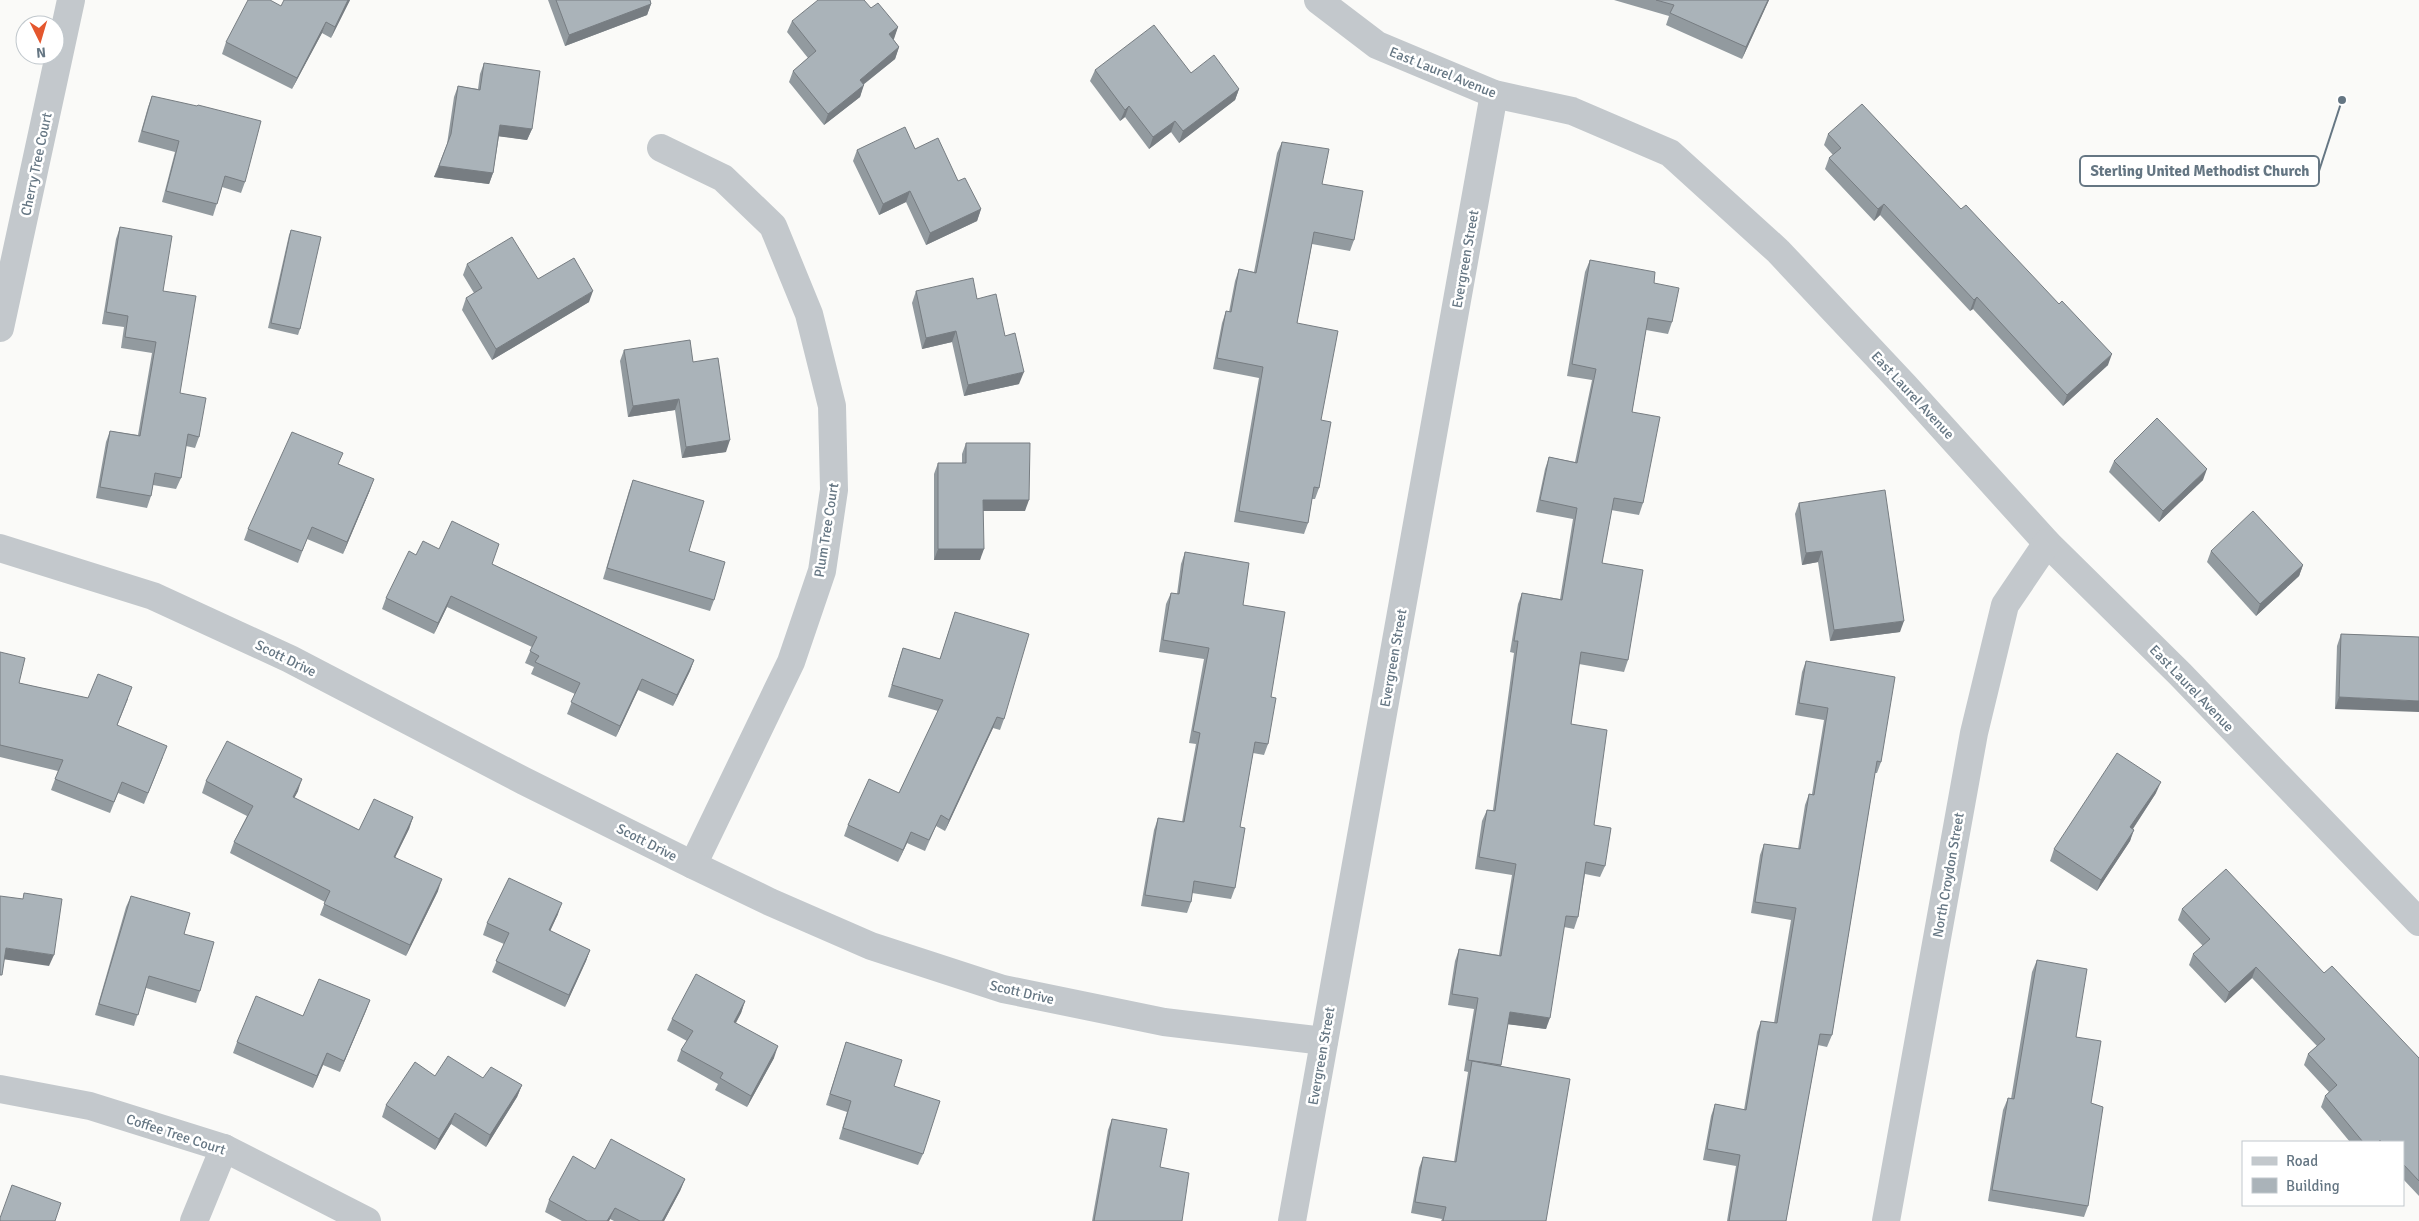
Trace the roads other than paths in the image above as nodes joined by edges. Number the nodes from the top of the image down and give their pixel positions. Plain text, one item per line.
1 (71, 0) edge
2 (1318, 0) edge
3 (1494, 94) junction
4 (661, 148) dead end
5 (0, 328) edge
6 (2047, 543) junction
7 (0, 548) edge
8 (693, 865) junction
9 (2419, 922) edge
10 (1324, 1041) junction
11 (0, 1089) edge
12 (224, 1148) junction
13 (194, 1221) edge
14 (368, 1221) edge
15 (1292, 1221) edge
16 (1886, 1221) edge

1 - 5 street, Cherry Tree Court
2 - 3 street, East Laurel Avenue
3 - 6 street, East Laurel Avenue
3 - 10 street, Evergreen Street
4 - 8 street, Plum Tree Court
6 - 9 street, East Laurel Avenue
6 - 16 street, North Croydon Street
7 - 8 street, Scott Drive
8 - 10 street, Scott Drive
10 - 15 street, Evergreen Street
11 - 12 street, Coffee Tree Court
12 - 13 street
12 - 14 street, Coffee Tree Court

